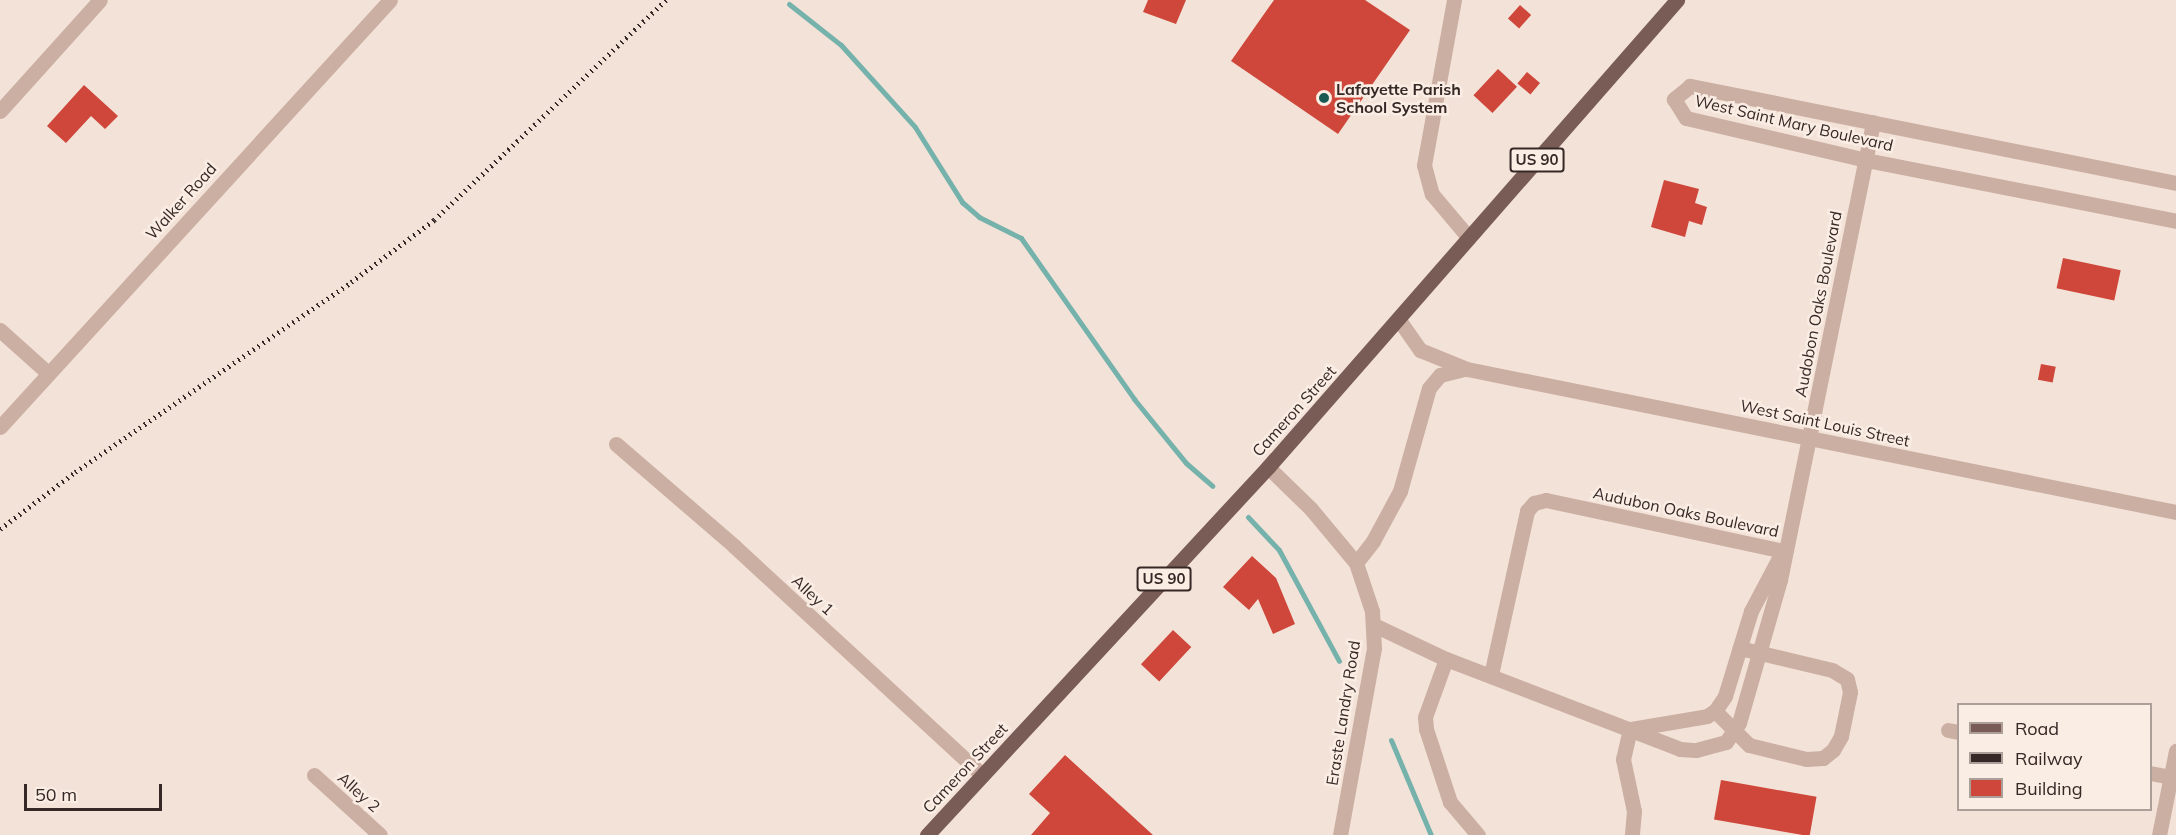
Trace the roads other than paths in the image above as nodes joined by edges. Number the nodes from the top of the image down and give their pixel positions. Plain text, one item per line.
1 (100, 0) edge
2 (390, 0) edge
3 (1454, 0) edge
4 (1677, 0) edge
5 (0, 111) edge
6 (1873, 122) junction
7 (1866, 160) junction
8 (2176, 183) edge
9 (2176, 222) edge
10 (1469, 238) junction
11 (1398, 320) junction
12 (0, 330) edge
13 (1467, 369) junction
14 (48, 373) junction
15 (0, 427) edge
16 (1810, 438) junction
17 (616, 444) dead end
18 (1268, 467) junction
19 (2176, 512) edge
20 (1783, 551) junction
21 (1356, 563) junction
22 (1374, 625) junction
23 (1740, 648) junction
24 (1760, 653) junction
25 (1446, 659) junction
26 (1491, 675) junction
27 (1715, 711) junction
28 (1629, 729) junction
29 (1734, 733) junction
30 (2176, 751) edge
31 (2152, 773) edge
32 (314, 775) dead end
33 (982, 775) junction
34 (2173, 777) edge
35 (380, 835) edge
36 (927, 835) edge
37 (1340, 835) edge
38 (1478, 835) edge
39 (1632, 835) edge
40 (2159, 835) edge

1 - 5 street
2 - 14 street, Walker Road
3 - 10 street
4 - 10 main road, Cameron Street / US 90
6 - 7 street
6 - 7 street, West Saint Mary Boulevard
6 - 8 street, West Saint Mary Boulevard
7 - 9 street, West Saint Mary Boulevard
7 - 16 street, Audobon Oaks Boulevard
10 - 11 main road, Cameron Street / US 90
11 - 13 street
11 - 18 main road, Cameron Street / US 90
12 - 14 street
13 - 16 street, West Saint Louis Street
13 - 21 street
14 - 15 street, Walker Road
16 - 19 street, West Saint Louis Street
16 - 20 street, Audobon Oaks Boulevard
17 - 33 street, Alley 1
18 - 21 street, Eraste Landry Road
18 - 33 main road, Cameron Street / US 90
20 - 23 street, Audubon Oaks Boulevard
20 - 24 street, Audobon Oaks Boulevard
20 - 26 street, Audubon Oaks Boulevard
21 - 22 street, Eraste Landry Road
22 - 25 street
22 - 37 street, Eraste Landry Road
23 - 24 street
23 - 27 street, Audubon Oaks Boulevard
24 - 29 street, Audobon Oaks Boulevard
24 - 29 street
25 - 26 street
25 - 38 street
26 - 28 street
27 - 28 street
27 - 29 street
28 - 29 street
28 - 39 street
30 - 34 street
31 - 34 street
32 - 35 street, Alley 2
33 - 36 main road, Cameron Street / US 90
34 - 40 street

